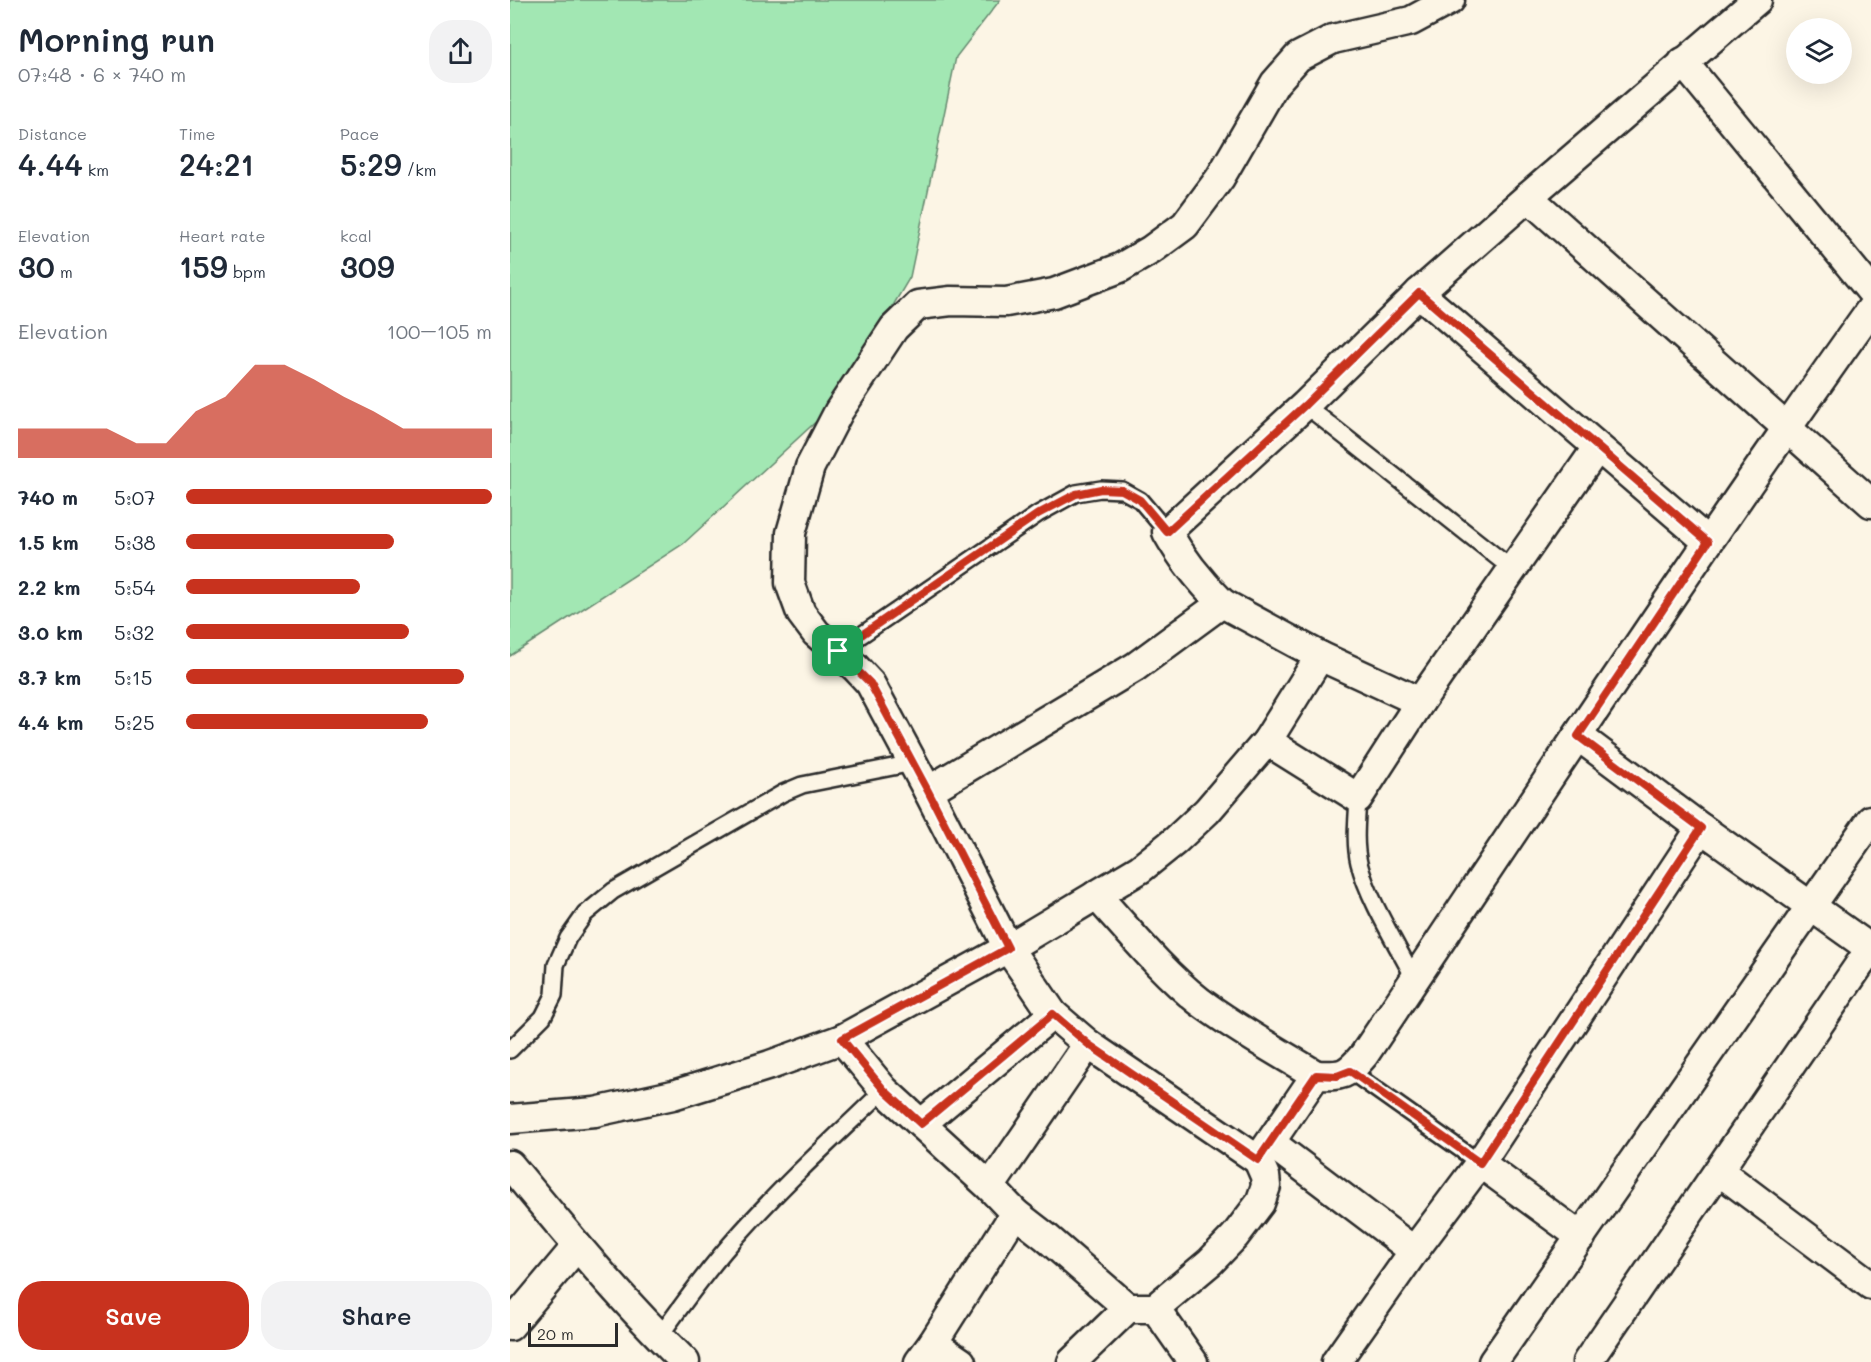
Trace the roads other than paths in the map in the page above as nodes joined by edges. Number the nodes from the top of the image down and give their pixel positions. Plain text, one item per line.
1 (1450, 0) edge
2 (1757, 0) edge
3 (1683, 62) junction
4 (1528, 197) junction
5 (1871, 291) edge
6 (1419, 293) junction
7 (1871, 309) edge
8 (1305, 405) junction
9 (1786, 429) junction
10 (1597, 448) junction
11 (1871, 503) edge
12 (1167, 532) junction
13 (1708, 542) junction
14 (1512, 569) junction
15 (1222, 603) junction
16 (838, 651) junction
17 (1320, 656) junction
18 (1420, 702) junction
19 (1578, 736) junction
20 (1267, 741) junction
21 (913, 763) junction
22 (928, 791) junction
23 (1359, 798) junction
24 (1871, 820) edge
25 (1701, 828) junction
26 (1096, 895) junction
27 (1811, 906) junction
28 (1008, 948) junction
29 (1871, 949) edge
30 (1414, 980) junction
31 (1053, 1014) junction
32 (842, 1039) junction
33 (1088, 1044) junction
34 (510, 1050) edge
35 (1350, 1071) junction
36 (1316, 1075) junction
37 (884, 1090) junction
38 (510, 1119) edge
39 (921, 1124) junction
40 (1264, 1151) junction
41 (1480, 1163) junction
42 (510, 1165) edge
43 (1719, 1171) junction
44 (990, 1187) junction
45 (1015, 1213) junction
46 (1581, 1237) junction
47 (577, 1246) junction
48 (1414, 1251) junction
49 (1871, 1285) edge
50 (1142, 1308) junction
51 (510, 1326) edge
52 (659, 1337) junction
53 (926, 1353) edge
54 (685, 1362) edge
55 (961, 1362) edge
56 (1072, 1362) edge
57 (1193, 1362) edge
58 (1336, 1362) edge
59 (1493, 1362) edge
60 (1587, 1362) edge

1 - 16 street
2 - 3 street
3 - 4 street
3 - 5 street
4 - 6 street
4 - 9 street
6 - 8 street
6 - 10 street
7 - 9 street
8 - 12 street
8 - 14 lane
9 - 11 street
9 - 13 street
10 - 13 street
10 - 14 street
12 - 15 street
12 - 16 lane
13 - 19 street
14 - 18 street
15 - 17 street
15 - 22 street
16 - 21 street
17 - 18 street
17 - 20 street
18 - 23 street
19 - 25 street
19 - 30 street
20 - 23 street
20 - 26 street
21 - 22 street
21 - 34 lane
22 - 28 street
23 - 30 lane
24 - 27 street
25 - 27 street
25 - 41 street
26 - 28 street
26 - 36 street
27 - 29 street
27 - 46 street
28 - 31 street
28 - 32 street
29 - 43 street
30 - 35 street
31 - 33 street
31 - 39 street
32 - 37 street
32 - 38 street
33 - 40 street
33 - 44 street
35 - 36 street
35 - 41 lane
36 - 40 street
37 - 39 street
37 - 52 lane
39 - 44 street
40 - 48 street
40 - 50 street
41 - 46 street
41 - 48 street
42 - 47 street
43 - 49 street
43 - 60 street
44 - 45 street
45 - 50 street
45 - 53 street
46 - 59 street
47 - 51 street
47 - 52 street
48 - 58 street
50 - 56 street
50 - 57 street
52 - 54 street
53 - 55 street

